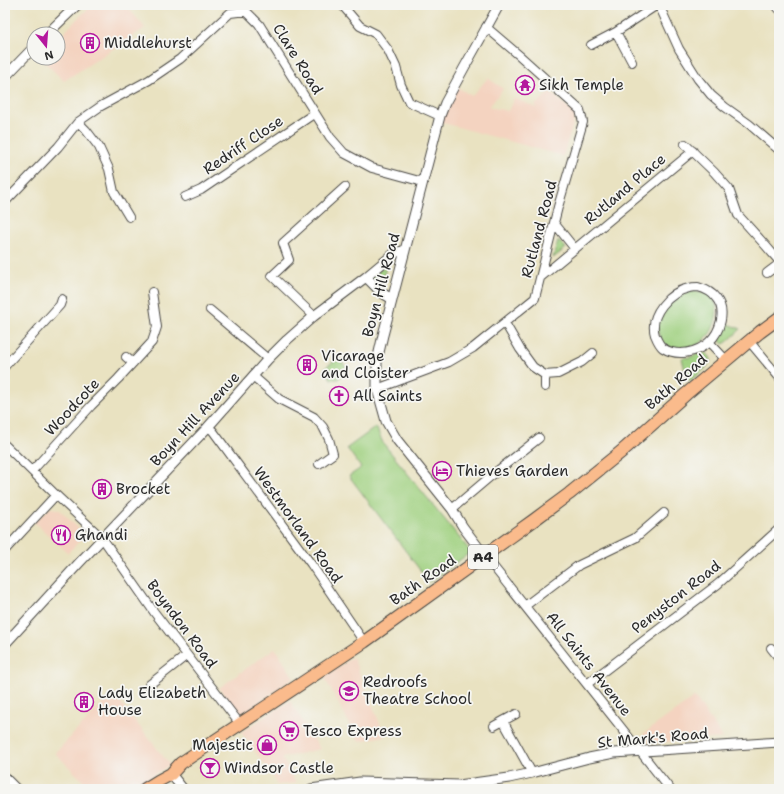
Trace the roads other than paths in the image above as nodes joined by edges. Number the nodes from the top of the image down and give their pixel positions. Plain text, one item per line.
1 (77, 5) edge
2 (342, 5) edge
3 (499, 5) edge
4 (658, 5) edge
5 (776, 5) edge
6 (779, 9) edge
7 (55, 26) edge
8 (486, 27) junction
9 (616, 32) junction
10 (591, 45) dead end
11 (26, 55) edge
12 (632, 62) dead end
13 (5, 77) edge
14 (315, 113) junction
15 (440, 116) junction
16 (78, 122) junction
17 (685, 144) dead end
18 (779, 150) edge
19 (693, 151) junction
20 (423, 182) junction
21 (345, 186) dead end
22 (185, 196) dead end
23 (5, 202) edge
24 (129, 217) dead end
25 (554, 224) junction
26 (575, 249) junction
27 (405, 251) junction
28 (779, 262) edge
29 (767, 273) dead end
30 (366, 277) junction
31 (541, 277) junction
32 (152, 292) dead end
33 (62, 299) dead end
34 (392, 299) junction
35 (210, 310) dead end
36 (314, 316) junction
37 (779, 318) edge
38 (505, 323) junction
39 (749, 341) junction
40 (709, 342) junction
41 (593, 353) dead end
42 (268, 359) junction
43 (726, 360) junction
44 (5, 366) edge
45 (545, 375) junction
46 (253, 376) junction
47 (779, 377) edge
48 (545, 387) dead end
49 (377, 389) junction
50 (208, 426) junction
51 (540, 438) dead end
52 (5, 445) edge
53 (319, 464) dead end
54 (32, 471) junction
55 (56, 495) junction
56 (452, 509) junction
57 (664, 513) dead end
58 (779, 529) edge
59 (103, 538) junction
60 (5, 550) edge
61 (485, 556) junction
62 (525, 606) junction
63 (364, 642) junction
64 (5, 644) edge
65 (771, 648) dead end
66 (186, 655) junction
67 (779, 658) edge
68 (587, 684) junction
69 (149, 685) dead end
70 (516, 714) dead end
71 (503, 721) junction
72 (240, 724) junction
73 (494, 726) dead end
74 (779, 742) edge
75 (640, 752) junction
76 (532, 773) junction
77 (171, 774) junction
78 (5, 778) edge
79 (460, 787) edge
80 (16, 789) edge
81 (145, 789) edge
82 (183, 789) edge
83 (311, 789) edge
84 (670, 789) edge

1 - 7 street
2 - 15 street
3 - 8 street, Boyn Hill Road
4 - 9 street
4 - 18 street
5 - 6 street
8 - 15 street, Boyn Hill Road
8 - 25 street, Rutland Road
9 - 10 street
9 - 12 street
11 - 13 street
14 - 16 street, Clare Road
14 - 20 street, Clare Road
14 - 22 street, Redriff Close
15 - 20 street, Boyn Hill Road
16 - 23 street, Clare Road
16 - 24 street
17 - 19 street
19 - 26 street, Rutland Place
19 - 28 street
20 - 27 street, Boyn Hill Road
21 - 36 street
25 - 26 street
25 - 31 street, Rutland Road
26 - 31 street, Rutland Place
27 - 30 street, Boyn Hill Avenue
27 - 34 street, Boyn Hill Road
28 - 29 street
30 - 34 street
30 - 36 street, Boyn Hill Avenue
31 - 38 street, Rutland Road
32 - 54 street, Woodcote
33 - 44 street
34 - 49 street, Boyn Hill Road
35 - 42 street
36 - 42 street, Boyn Hill Avenue
37 - 39 main road, Bath Road / A4
38 - 45 street
38 - 49 street, Rutland Road
39 - 43 main road, Bath Road / A4
39 - 47 street
40 - 40 street
40 - 43 street
41 - 45 street
42 - 46 street, Boyn Hill Avenue
43 - 61 main road, Bath Road / A4
45 - 48 street
46 - 50 street, Boyn Hill Avenue
46 - 53 street
49 - 56 street, Boyn Hill Road
50 - 59 street, Boyn Hill Avenue
50 - 63 street, Westmorland Road
51 - 56 street
52 - 54 street, Boyndon Road
54 - 55 street, Boyndon Road
55 - 59 street, Boyndon Road
55 - 60 street
56 - 61 street, Boyn Hill Road
57 - 62 street
58 - 68 street, Penyston Road
59 - 64 street, Boyn Hill Avenue
59 - 66 street, Boyndon Road
61 - 62 street, All Saints Avenue
61 - 63 main road, Bath Road / A4
62 - 68 street, All Saints Avenue
63 - 72 main road, Bath Road / A4
65 - 67 street
66 - 69 street
66 - 72 street, Boyndon Road
68 - 75 street, All Saints Avenue
70 - 71 street
71 - 73 street
71 - 76 street
72 - 77 main road, Bath Road / A4
74 - 75 street, St Mark's Road
75 - 76 street, St Mark's Road
75 - 84 street, All Saints Avenue
76 - 79 street, St Mark's Road
77 - 81 main road, Bath Road / A4
77 - 82 street
78 - 80 street
79 - 83 street, St Mark's Road

